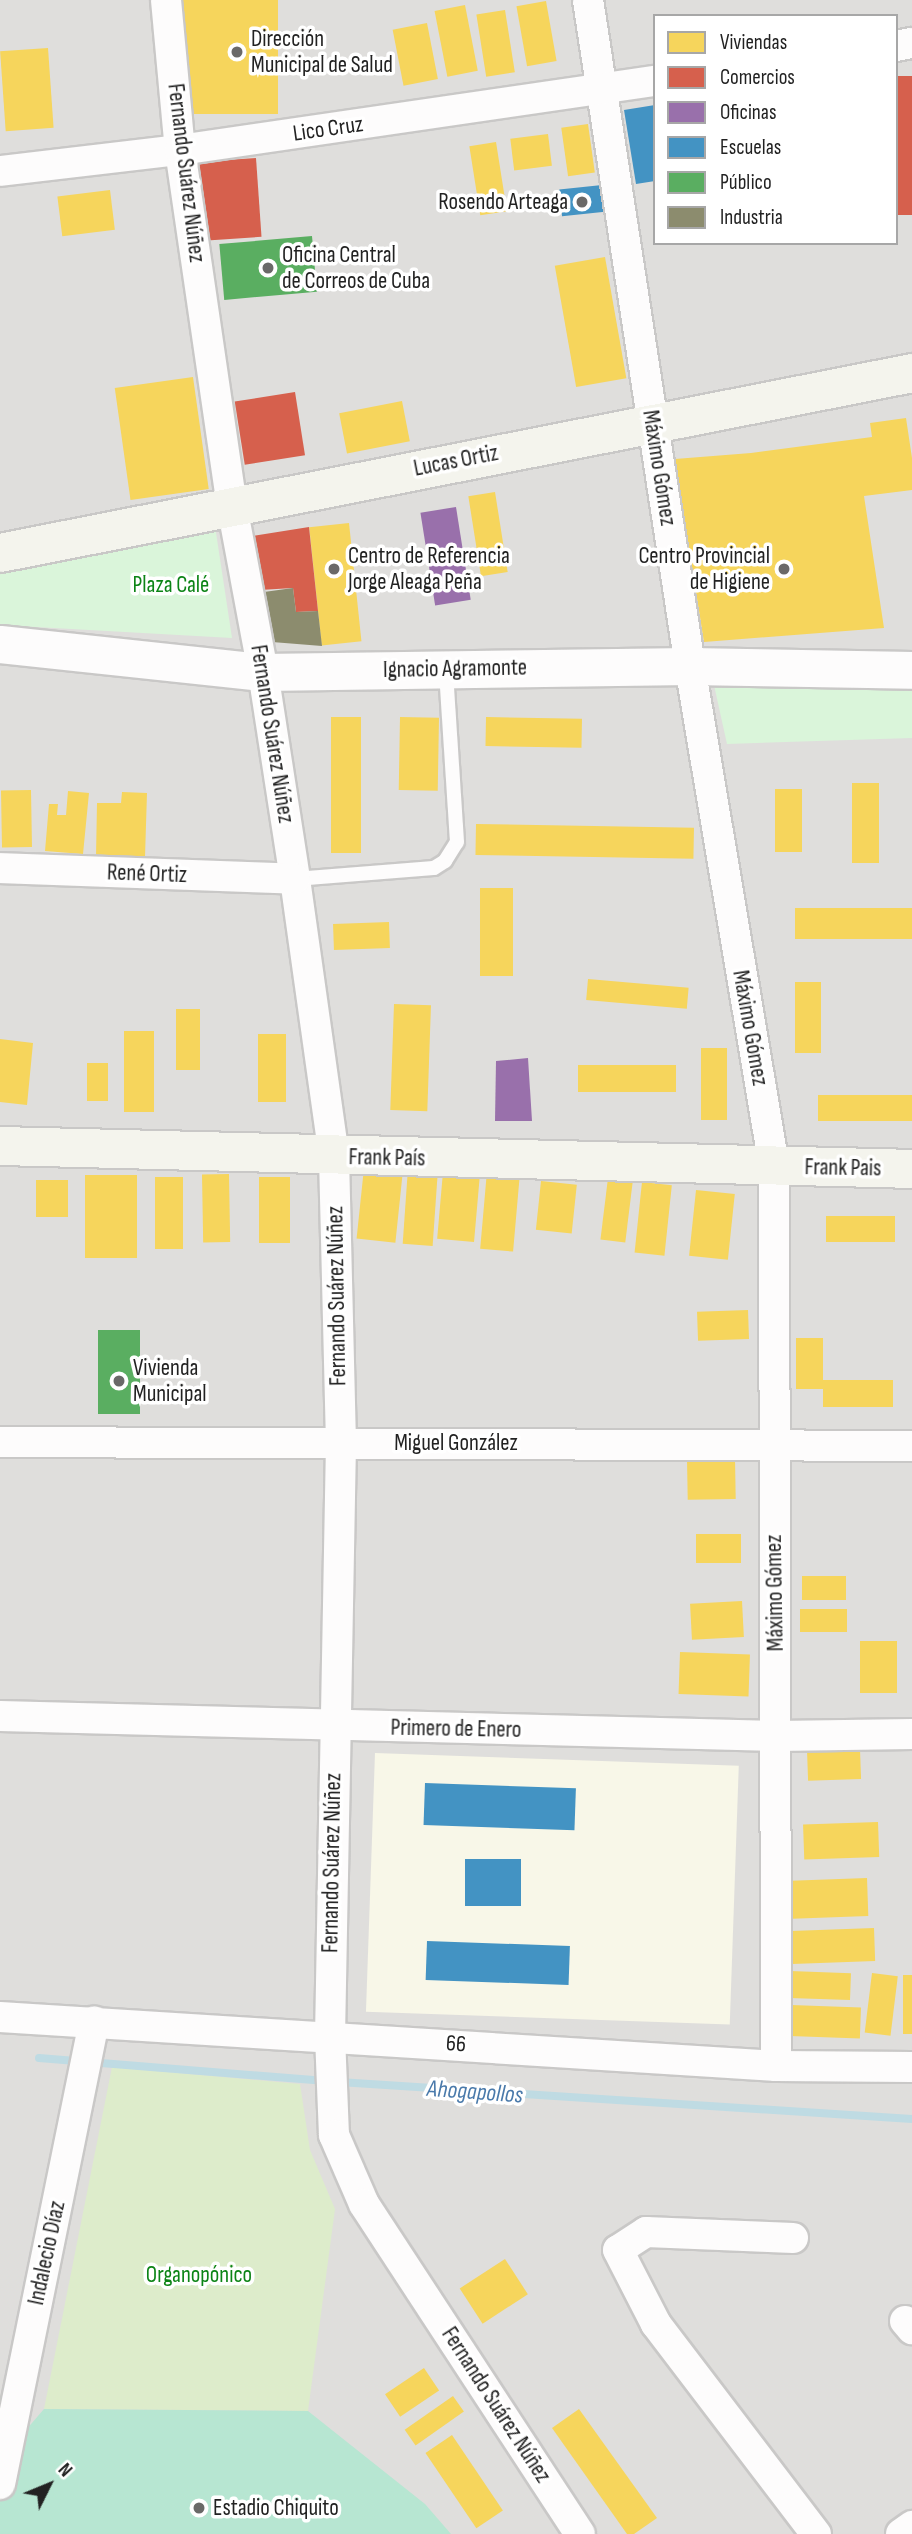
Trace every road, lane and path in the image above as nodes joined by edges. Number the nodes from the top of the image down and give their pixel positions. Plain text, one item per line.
1 (166, 0) edge
2 (588, 0) edge
3 (653, 81) edge
4 (601, 90) junction
5 (180, 150) junction
6 (0, 170) edge
7 (912, 373) edge
8 (652, 422) junction
9 (232, 506) junction
10 (0, 553) edge
11 (0, 644) edge
12 (690, 666) junction
13 (446, 670) junction
14 (912, 670) edge
15 (263, 672) junction
16 (0, 868) edge
17 (295, 879) junction
18 (0, 1146) edge
19 (334, 1157) junction
20 (774, 1166) junction
21 (912, 1169) edge
22 (0, 1442) edge
23 (341, 1443) junction
24 (774, 1445) junction
25 (912, 1446) edge
26 (0, 1717) edge
27 (334, 1726) junction
28 (912, 1734) edge
29 (777, 1736) junction
30 (0, 2017) edge
31 (94, 2021) junction
32 (330, 2036) junction
33 (776, 2066) junction
34 (912, 2067) edge
35 (793, 2238) dead end
36 (0, 2484) edge
37 (912, 2526) edge
38 (580, 2534) edge
39 (816, 2534) edge
40 (901, 2534) edge

1 - 5 street, Fernando Suárez Núñez
2 - 4 street, Máximo Gómez
3 - 4 street, Lico Cruz
4 - 5 street, Lico Cruz
4 - 8 street, Máximo Gómez
5 - 6 street, Lico Cruz
5 - 9 street, Fernando Suárez Núñez
7 - 8 main road, Lucas Ortiz
8 - 9 main road, Lucas Ortiz
8 - 12 street, Máximo Gómez
9 - 10 main road, Lucas Ortiz
9 - 15 street, Fernando Suárez Núñez
11 - 15 street, Ignacio Agramonte
12 - 13 street, Ignacio Agramonte
12 - 14 street, Ignacio Agramonte
12 - 20 street, Máximo Gómez
13 - 15 street, Ignacio Agramonte
13 - 17 lane
15 - 17 street, Fernando Suárez Núñez
16 - 17 street, René Ortiz
17 - 19 street, Fernando Suárez Núñez
18 - 19 main road, Frank País
19 - 20 main road, Frank País
19 - 23 street, Fernando Suárez Núñez
20 - 21 main road, Frank Pais
20 - 24 street, Máximo Gómez
22 - 23 street, Miguel González
23 - 24 street, Miguel González
23 - 27 street, Fernando Suárez Núñez
24 - 25 street, Miguel González
24 - 29 street, Máximo Gómez
26 - 27 street, Primero de Enero
27 - 29 street, Primero de Enero
27 - 32 street, Fernando Suárez Núñez
28 - 29 street, Primero de Enero
29 - 33 street, Máximo Gómez
30 - 31 street, 66
31 - 32 street, 66
31 - 36 street, Indalecio Díaz
32 - 33 street, 66
32 - 38 street, Fernando Suárez Núñez
33 - 34 street, 66
35 - 39 street
37 - 40 street

